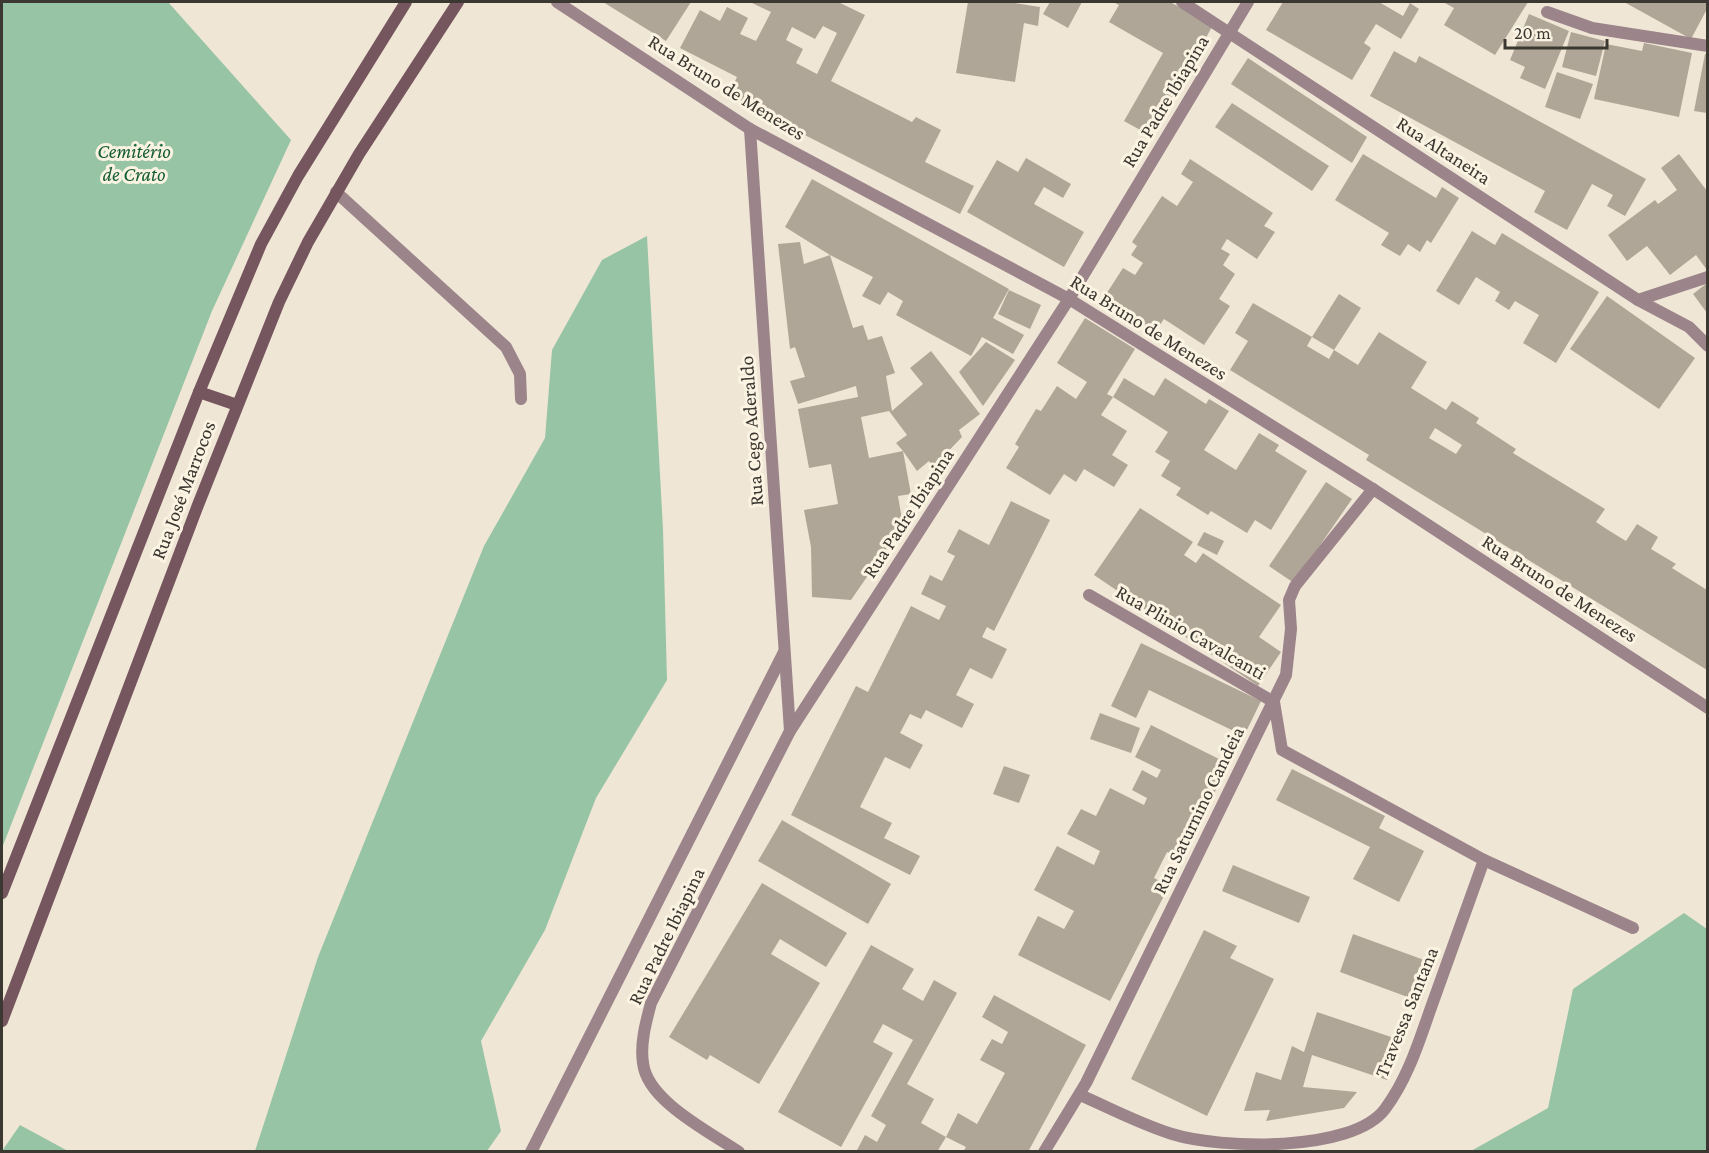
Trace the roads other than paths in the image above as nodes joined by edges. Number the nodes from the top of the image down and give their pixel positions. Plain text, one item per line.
1 (406, 2) edge
2 (458, 2) edge
3 (557, 2) edge
4 (1182, 2) edge
5 (1248, 2) edge
6 (1547, 12) dead end
7 (1228, 33) junction
8 (1707, 46) edge
9 (750, 129) junction
10 (336, 192) junction
11 (1707, 277) edge
12 (1069, 299) junction
13 (1638, 300) junction
14 (1707, 346) edge
15 (199, 392) junction
16 (521, 399) dead end
17 (237, 405) junction
18 (1373, 489) junction
19 (1089, 595) dead end
20 (785, 651) junction
21 (1274, 702) junction
22 (1707, 708) edge
23 (790, 731) junction
24 (1484, 860) junction
25 (2, 893) edge
26 (1633, 928) dead end
27 (2, 1021) edge
28 (1080, 1095) junction
29 (531, 1152) edge
30 (739, 1152) edge
31 (1044, 1152) edge

1 - 15 main road, Rua José Marrocos
2 - 10 main road, Rua José Marrocos
3 - 9 street, Rua Bruno de Menezes
4 - 7 street, Rua Altaneira
5 - 7 street, Rua Padre Ibiapina
6 - 8 street
7 - 12 street, Rua Padre Ibiapina
7 - 13 street, Rua Altaneira
9 - 12 street, Rua Bruno de Menezes
9 - 20 street, Rua Cego Aderaldo
10 - 16 street
10 - 17 main road, Rua José Marrocos
11 - 13 street
12 - 18 street, Rua Bruno de Menezes
12 - 23 street, Rua Padre Ibiapina
13 - 14 street, Rua Altaneira
15 - 17 main road
15 - 25 main road, Rua José Marrocos
17 - 27 main road, Rua José Marrocos
18 - 21 street, Rua Saturnino Candeia
18 - 22 street, Rua Bruno de Menezes
19 - 21 street, Rua Plinio Cavalcanti
20 - 23 street, Rua Cego Aderaldo
20 - 29 street, Rua Padre Ibiapina
21 - 24 street
21 - 28 street, Rua Saturnino Candeia
23 - 30 street, Rua Padre Ibiapina
24 - 26 street
24 - 28 street, Travessa Santana
28 - 31 street, Rua Saturnino Candeia

